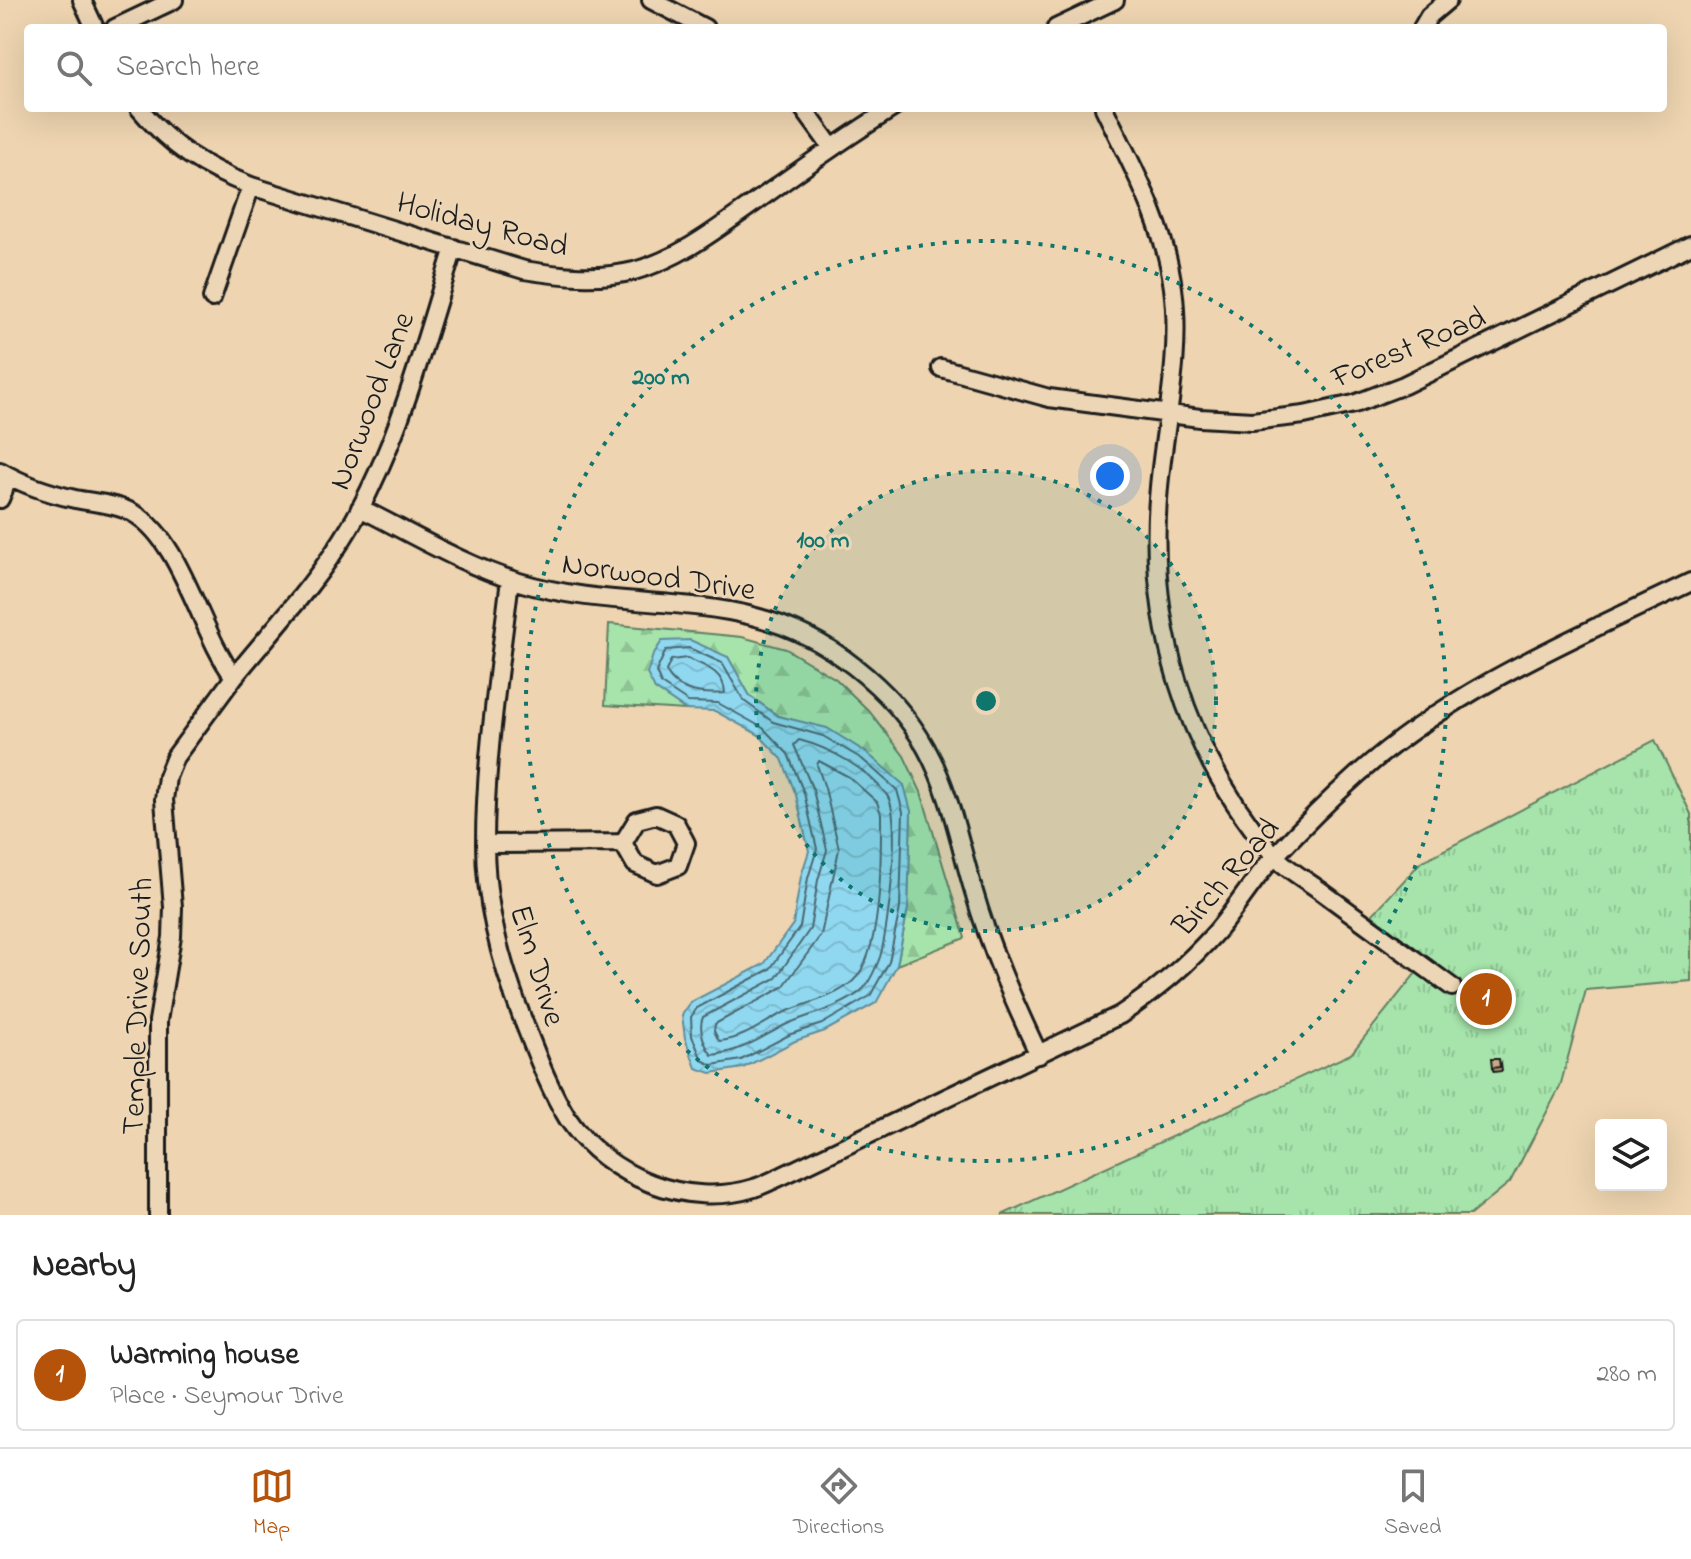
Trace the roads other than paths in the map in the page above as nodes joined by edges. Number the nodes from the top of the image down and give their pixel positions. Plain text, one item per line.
1 (82, 0) edge
2 (174, 0) edge
3 (651, 0) edge
4 (1115, 0) edge
5 (1448, 0) edge
6 (93, 24) edge
7 (123, 24) edge
8 (697, 24) edge
9 (1068, 24) edge
10 (1424, 24) edge
11 (142, 112) edge
12 (806, 112) edge
13 (887, 112) edge
14 (1106, 112) edge
15 (832, 148) junction
16 (251, 186) junction
17 (1691, 245) edge
18 (454, 248) junction
19 (212, 298) dead end
20 (941, 368) dead end
21 (1169, 414) junction
22 (5, 474) edge
23 (0, 499) edge
24 (360, 508) junction
25 (510, 579) junction
26 (1691, 582) edge
27 (234, 677) junction
28 (623, 843) dead end
29 (485, 844) junction
30 (1274, 856) junction
31 (1452, 987) dead end
32 (1039, 1055) junction
33 (782, 1176) joint
34 (158, 1215) edge

1 - 6 street
2 - 7 street
3 - 8 street
4 - 9 street
5 - 10 street
11 - 16 street, Holiday Road
12 - 15 street
13 - 15 street, Holiday Road
14 - 21 street
15 - 18 street, Holiday Road
16 - 18 street, Holiday Road
16 - 19 street
17 - 21 street, Forest Road
18 - 24 street, Norwood Lane
20 - 21 street, Forest Road
21 - 30 street
22 - 23 street
22 - 27 street
24 - 25 street, Norwood Drive
24 - 27 street, Norwood Lane
25 - 29 street, Elm Drive
25 - 32 street, Norwood Drive
26 - 30 street, Birch Road
27 - 34 street, Temple Drive South
28 - 29 street
29 - 33 street, Elm Drive
30 - 31 street
30 - 32 street, Birch Road
32 - 33 street, Birch Road

